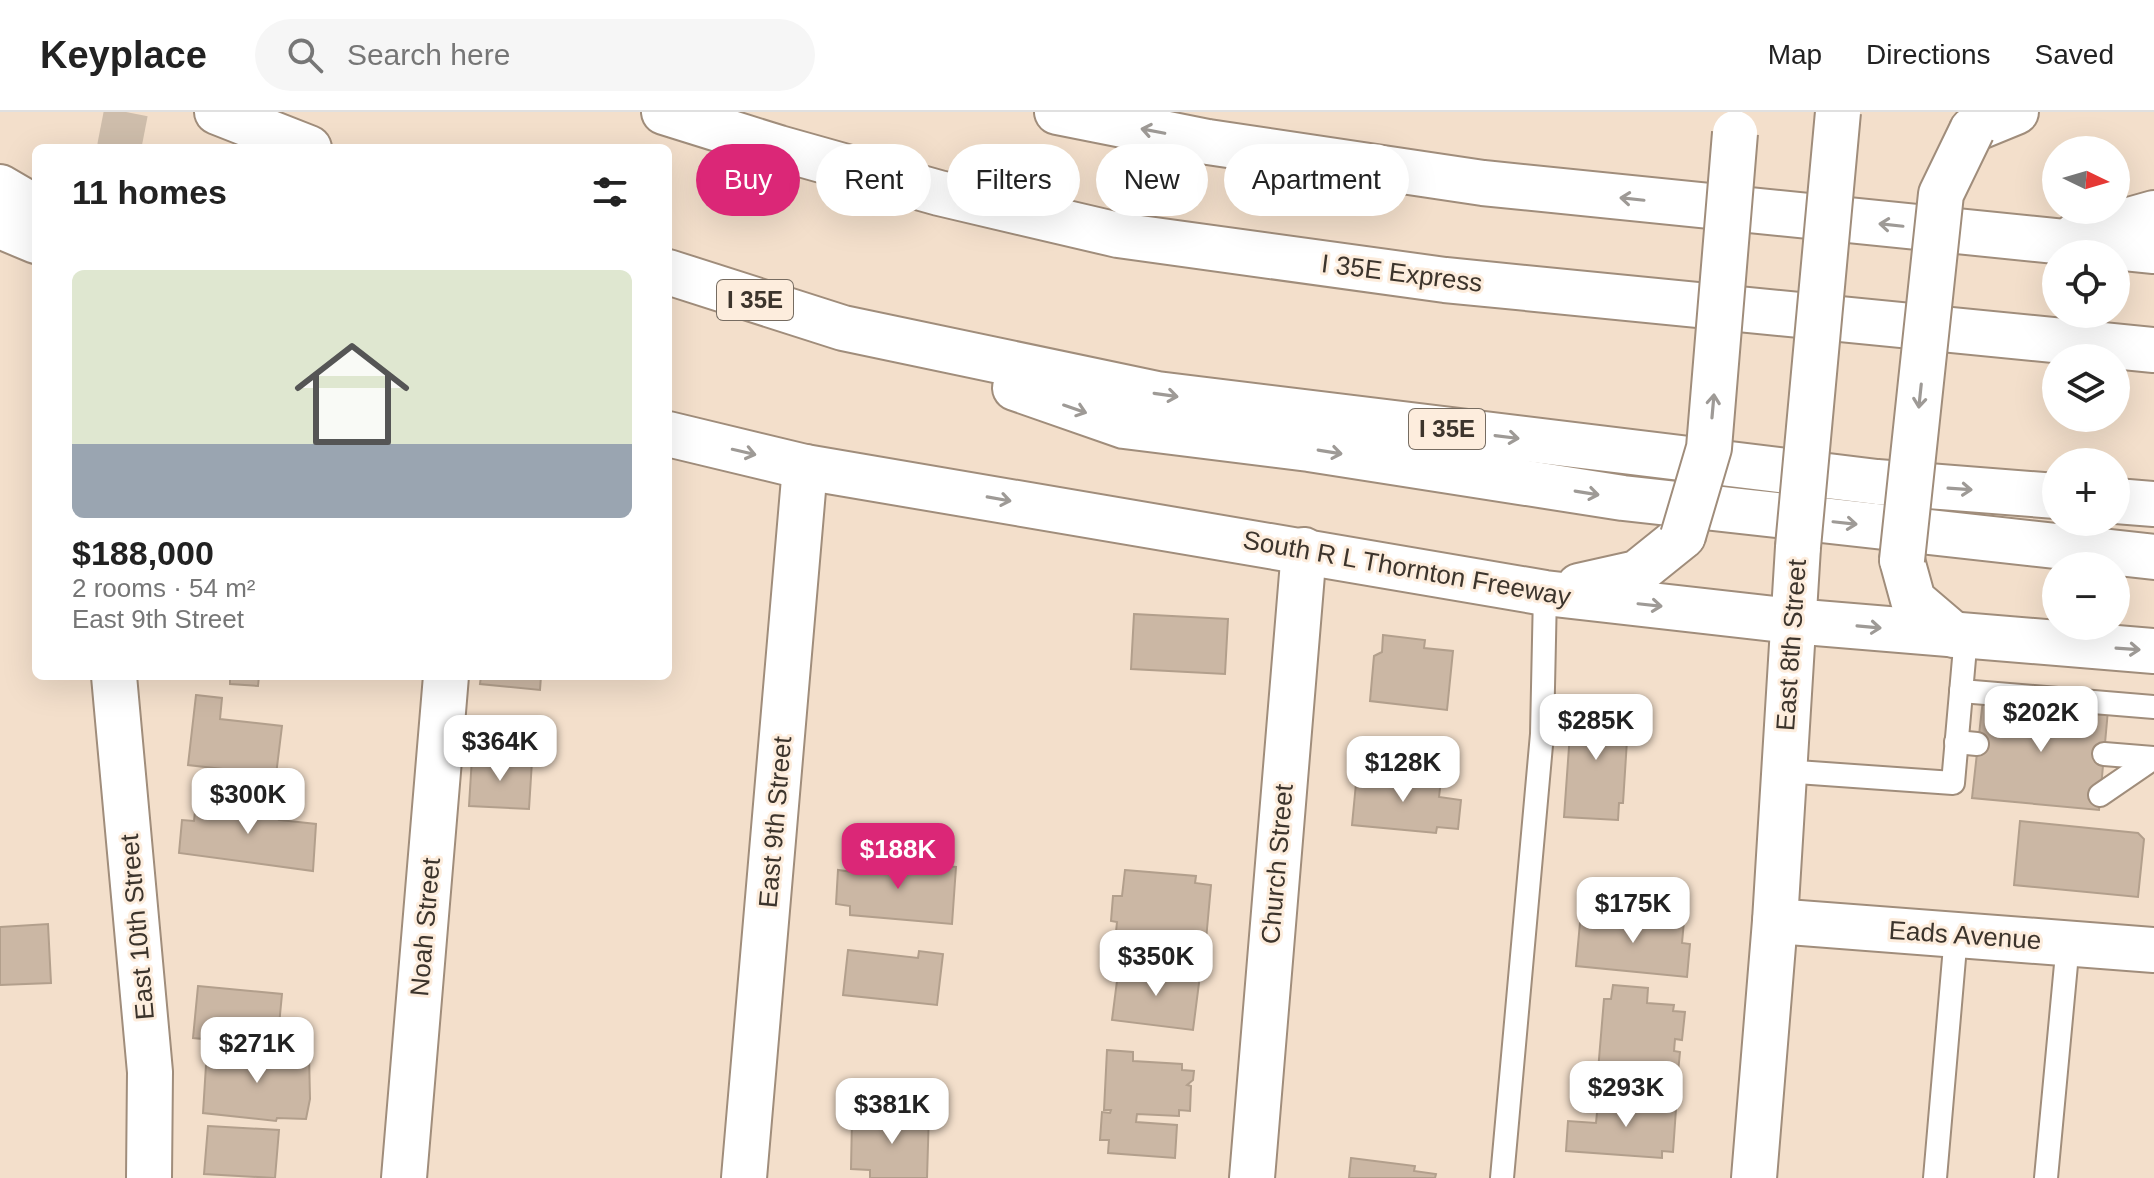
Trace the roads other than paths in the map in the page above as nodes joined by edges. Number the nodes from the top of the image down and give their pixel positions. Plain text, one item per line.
1 (664, 112) edge
2 (1057, 112) edge
3 (1838, 112) edge
4 (2016, 112) edge
5 (234, 119) edge
6 (1731, 123) edge
7 (299, 144) edge
8 (0, 187) edge
9 (32, 206) edge
10 (2154, 213) edge
11 (0, 226) edge
12 (32, 239) edge
13 (2059, 240) edge
14 (2042, 241) edge
15 (2130, 249) edge
16 (2154, 251) edge
17 (672, 273) edge
18 (843, 328) junction
19 (2154, 350) edge
20 (672, 435) edge
21 (805, 467) junction
22 (2042, 495) edge
23 (2130, 502) edge
24 (2154, 504) edge
25 (1304, 550) junction
26 (2154, 557) edge
27 (1545, 593) junction
28 (1792, 621) junction
29 (1960, 635) junction
30 (2154, 651) edge
31 (114, 680) edge
32 (446, 680) edge
33 (1961, 691) junction
34 (2154, 707) edge
35 (2104, 754) dead end
36 (2154, 758) edge
37 (1783, 771) junction
38 (2100, 795) dead end
39 (1775, 921) junction
40 (1956, 935) junction
41 (2068, 943) junction
42 (2154, 950) edge
43 (149, 1178) edge
44 (404, 1178) edge
45 (744, 1178) edge
46 (1252, 1178) edge
47 (1502, 1178) edge
48 (1754, 1178) edge
49 (1935, 1178) edge
50 (2046, 1178) edge

1 - 19 main road, I 35E Express
14 -> 2 main road
3 - 28 main road, East 8th Street, bridge
4 -> 29 main road, bridge
5 - 7 main road
27 -> 6 main road, bridge
8 - 9 main road
10 - 13 main road
11 - 12 main road
15 - 16 main road
17 - 18 main road, I 35E
18 -> 22 main road, I 35E
18 -> 26 main road
20 -> 21 main road, South R L Thornton Freeway
21 -> 25 main road, South R L Thornton Freeway
21 - 45 main road, East 9th Street
23 - 24 main road
25 - 27 main road, South R L Thornton Freeway
25 - 46 main road, Church Street
27 -> 28 main road, South R L Thornton Freeway
27 - 47 lane
28 -> 29 main road, South R L Thornton Freeway
28 - 37 main road, East 8th Street
29 -> 30 main road, South R L Thornton Freeway
29 - 33 lane
31 - 43 main road, East 10th Street
32 - 44 main road, Noah Street
33 - 34 lane
33 - 37 lane
35 - 36 lane
36 - 38 lane
37 - 39 main road, East 8th Street
39 - 40 main road, Eads Avenue
39 - 48 main road, East 8th Street
40 - 41 main road, Eads Avenue
40 - 49 lane
41 - 42 main road, Eads Avenue
41 - 50 lane

